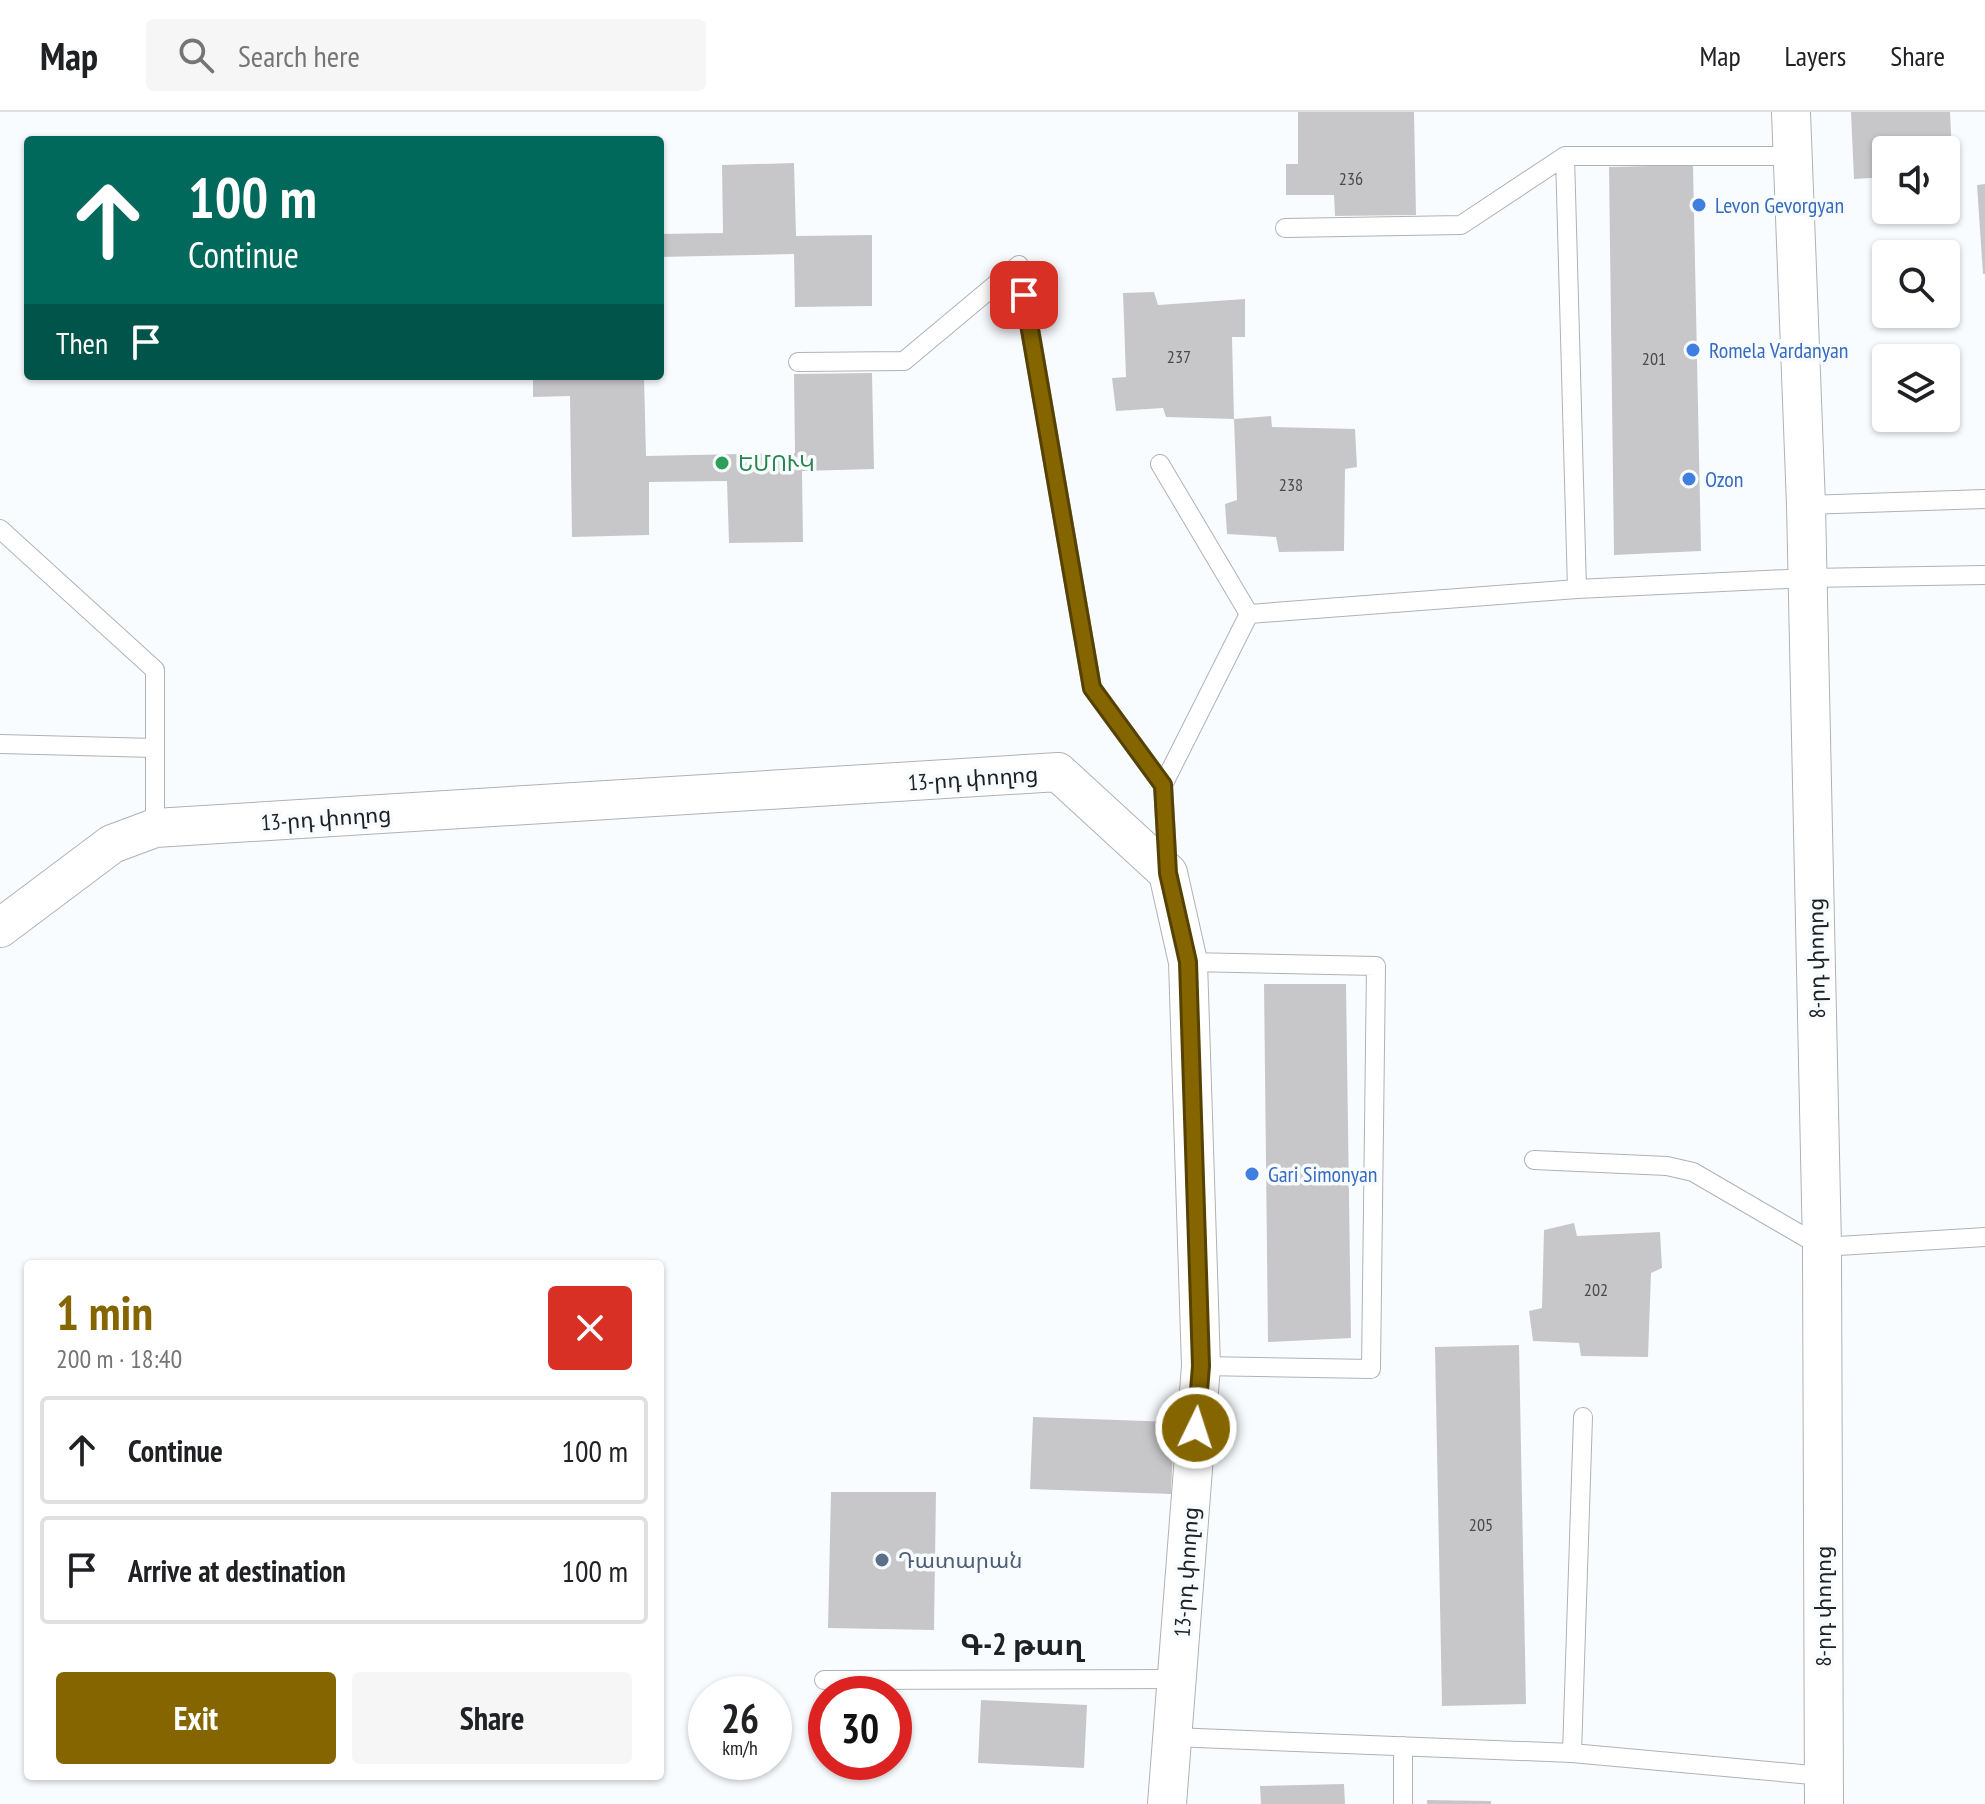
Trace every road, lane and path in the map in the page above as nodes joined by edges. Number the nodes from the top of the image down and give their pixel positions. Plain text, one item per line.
1 (1791, 112) edge
2 (1565, 156) junction
3 (1791, 156) junction
4 (1285, 228) dead end
5 (798, 362) dead end
6 (1160, 464) dead end
7 (1985, 499) edge
8 (1806, 505) junction
9 (0, 529) edge
10 (1985, 575) edge
11 (1808, 578) junction
12 (1577, 589) junction
13 (1249, 614) junction
14 (0, 744) edge
15 (155, 748) junction
16 (1163, 785) junction
17 (155, 828) junction
18 (1168, 873) junction
19 (0, 928) edge
20 (1188, 962) junction
21 (1534, 1160) dead end
22 (1985, 1237) edge
23 (1822, 1247) junction
24 (1201, 1366) junction
25 (1583, 1417) dead end
26 (1178, 1679) junction
27 (912, 1680) edge
28 (1173, 1737) junction
29 (1403, 1746) junction
30 (1572, 1753) junction
31 (1823, 1790) edge
32 (1167, 1804) edge
33 (1403, 1804) edge

1 - 3 street, 8-րդ փողոց
2 - 3 lane
2 - 4 lane
2 - 12 lane
3 - 8 street, 8-րդ փողոց
5 - 16 lane
6 - 13 lane
7 - 8 lane
8 - 11 street, 8-րդ փողոց
9 - 15 lane
10 - 11 lane
11 - 12 lane
11 - 23 street, 8-րդ փողոց
12 - 13 lane
13 - 16 lane
14 - 15 lane
15 - 17 lane
16 - 18 lane
17 - 18 street, 13-րդ փողոց
17 - 19 street, 13-րդ փողոց
18 - 20 street, 13-րդ փողոց
20 - 24 street, 13-րդ փողոց
20 - 24 lane
21 - 23 lane
22 - 23 lane
23 - 31 street, 8-րդ փողոց
24 - 26 street, 13-րդ փողոց
25 - 30 lane
26 - 27 lane
26 - 28 street, 13-րդ փողոց
28 - 29 lane
28 - 32 street, 13-րդ փողոց
29 - 30 lane
29 - 33 lane
30 - 31 lane

